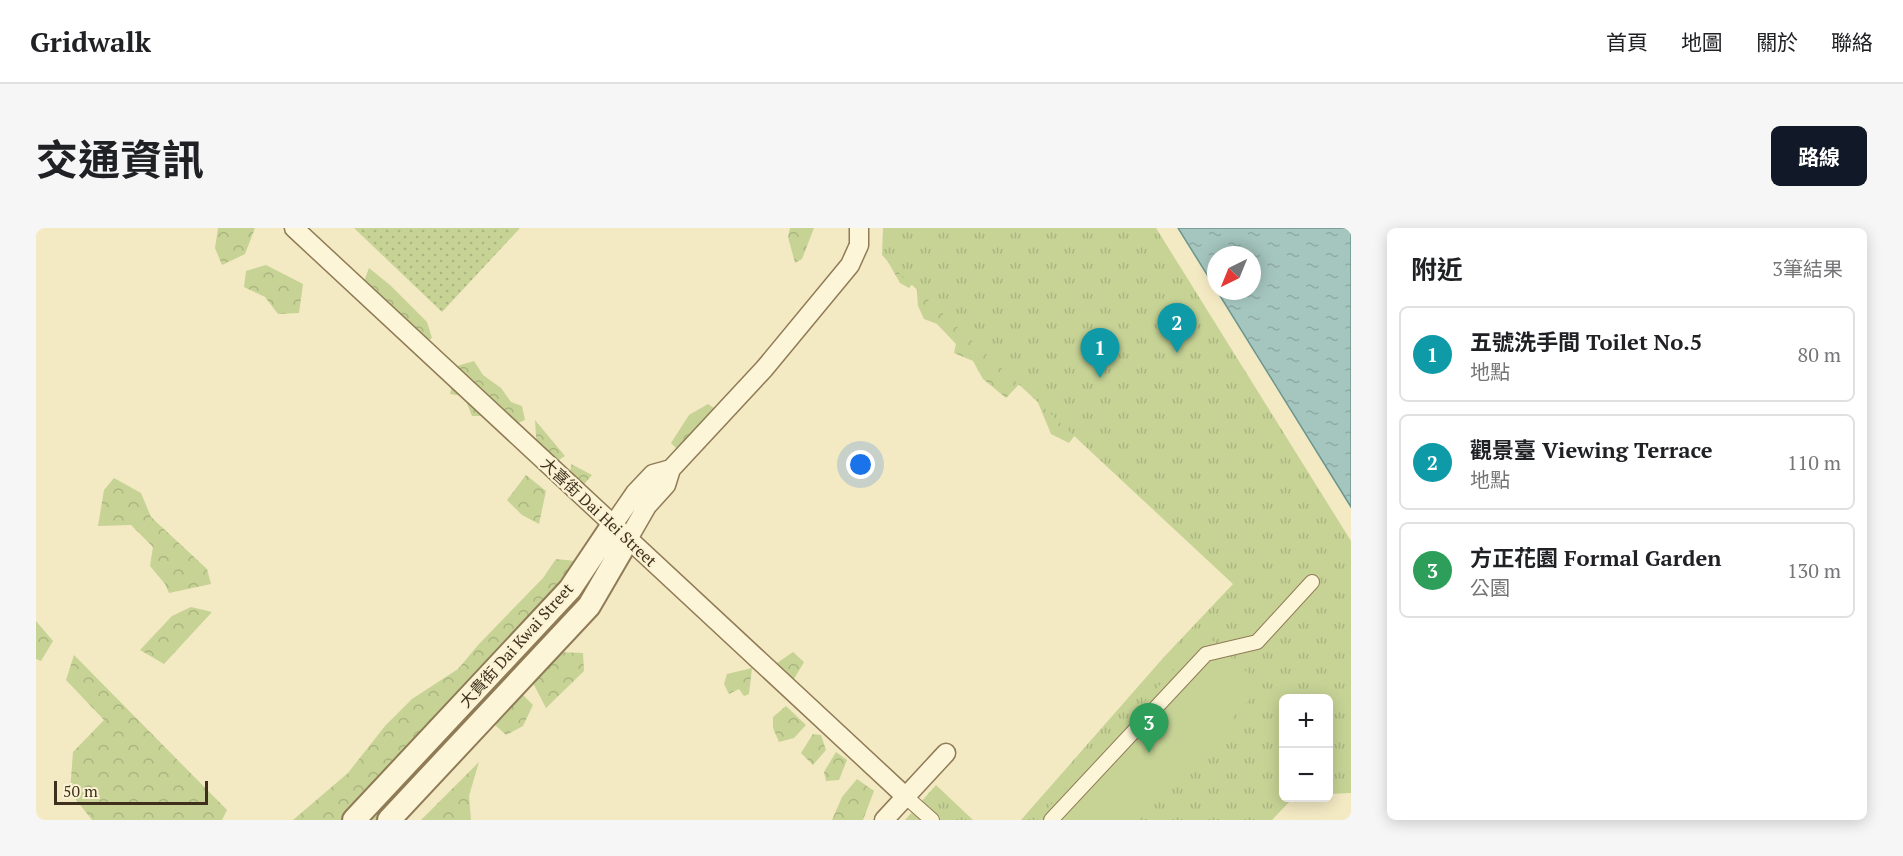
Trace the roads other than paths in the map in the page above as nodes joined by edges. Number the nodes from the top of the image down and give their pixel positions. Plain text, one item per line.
1 (294, 228) edge
2 (859, 228) edge
3 (621, 532) junction
4 (1312, 582) dead end
5 (946, 753) dead end
6 (905, 796) junction
7 (354, 820) edge
8 (389, 820) edge
9 (884, 820) edge
10 (932, 820) edge
11 (1051, 820) edge

1 - 3 street, 大喜街 Dai Hei Street
2 - 3 street, 大貴街 Dai Kwai Street
3 - 6 street, 大喜街 Dai Hei Street
3 - 7 street, 大貴街 Dai Kwai Street
3 - 8 street, 大貴街 Dai Kwai Street
4 - 11 street
5 - 6 street
6 - 9 street
6 - 10 street

